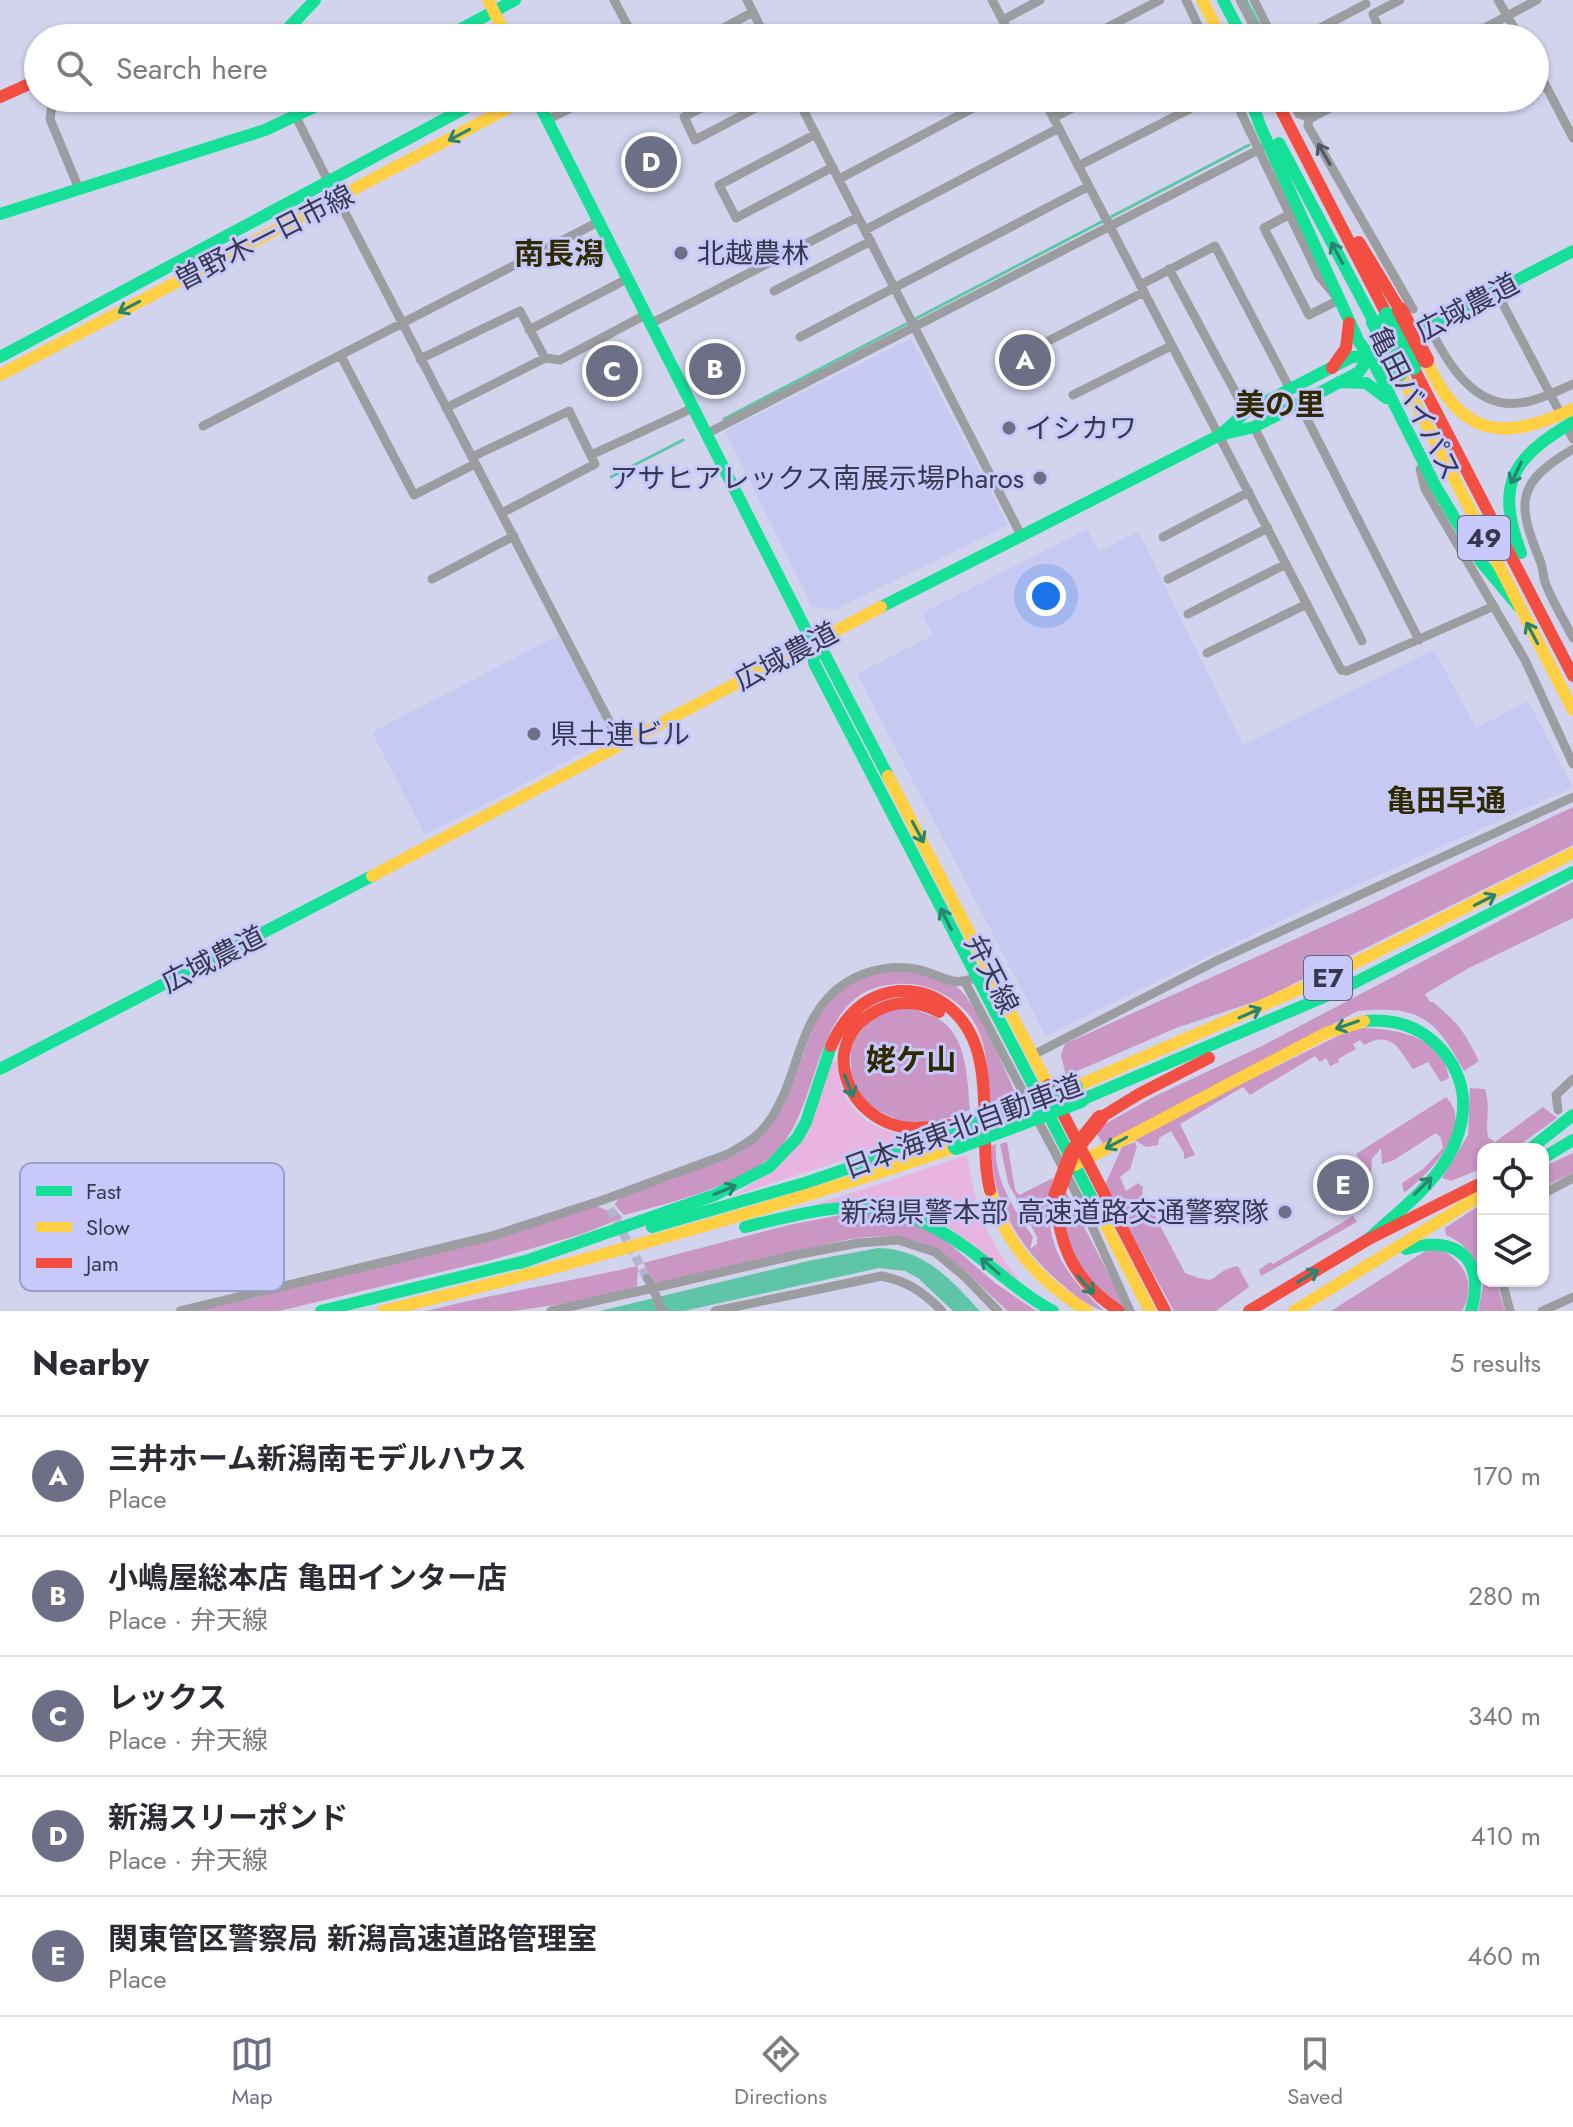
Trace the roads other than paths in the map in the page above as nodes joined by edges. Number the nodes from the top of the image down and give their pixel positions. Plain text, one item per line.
1 (315, 0) edge
2 (515, 0) edge
3 (614, 0) edge
4 (747, 0) edge
5 (992, 0) edge
6 (1040, 0) edge
7 (1160, 0) edge
8 (1186, 0) edge
9 (1202, 0) edge
10 (1223, 0) edge
11 (1240, 0) edge
12 (1254, 0) edge
13 (1400, 0) edge
14 (1498, 0) edge
15 (1537, 0) edge
16 (1366, 4) dead end
17 (491, 6) edge
18 (753, 12) junction
19 (1507, 17) junction
20 (1003, 20) junction
21 (292, 24) edge
22 (465, 24) edge
23 (500, 24) edge
24 (627, 24) edge
25 (731, 24) edge
26 (759, 24) edge
27 (1005, 24) edge
28 (1114, 24) edge
29 (1197, 24) edge
30 (1215, 24) edge
31 (1236, 24) edge
32 (1253, 24) edge
33 (1266, 24) edge
34 (1328, 24) edge
35 (1377, 24) edge
36 (1493, 24) edge
37 (1511, 24) edge
38 (24, 86) edge
39 (1549, 92) edge
40 (0, 97) edge
41 (51, 112) edge
42 (294, 112) edge
43 (306, 112) edge
44 (458, 112) edge
45 (501, 112) edge
46 (543, 112) edge
47 (563, 112) edge
48 (694, 112) edge
49 (748, 112) edge
50 (804, 112) edge
51 (966, 112) edge
52 (1050, 112) edge
53 (1065, 112) edge
54 (1184, 112) edge
55 (1241, 112) edge
56 (1256, 112) edge
57 (1261, 112) edge
58 (1282, 112) edge
59 (1298, 112) edge
60 (1310, 112) edge
61 (1322, 112) edge
62 (296, 117) junction
63 (1053, 118) junction
64 (1311, 118) junction
65 (547, 120) junction
66 (1059, 128) junction
67 (816, 134) junction
68 (1573, 138) edge
69 (1260, 149) junction
70 (1078, 166) junction
71 (833, 167) junction
72 (839, 179) junction
73 (329, 183) junction
74 (1089, 186) junction
75 (79, 189) junction
76 (338, 199) junction
77 (0, 214) edge
78 (1290, 214) junction
79 (858, 217) junction
80 (1108, 220) junction
81 (600, 221) junction
82 (865, 230) junction
83 (871, 241) junction
84 (1573, 251) edge
85 (1169, 269) junction
86 (627, 279) junction
87 (895, 288) junction
88 (1142, 289) junction
89 (774, 291) dead end
90 (1496, 291) junction
91 (1339, 300) junction
92 (1393, 314) junction
93 (648, 319) junction
94 (1348, 320) junction
95 (913, 323) junction
96 (403, 324) junction
97 (1429, 327) junction
98 (529, 330) junction
99 (800, 337) dead end
100 (1048, 341) dead end
101 (1171, 346) junction
102 (341, 356) junction
103 (1370, 356) junction
104 (0, 357) edge
105 (545, 358) junction
106 (420, 359) junction
107 (1413, 367) junction
108 (0, 375) edge
109 (1336, 375) junction
110 (1573, 384) edge
111 (1550, 394) junction
112 (1073, 395) dead end
113 (1295, 396) junction
114 (446, 408) junction
115 (693, 408) junction
116 (1565, 409) edge
117 (1398, 411) junction
118 (1250, 420) junction
119 (203, 426) dead end
120 (1572, 431) edge
121 (708, 433) junction
122 (1220, 435) junction
123 (1415, 446) junction
124 (1573, 449) edge
125 (591, 455) junction
126 (474, 461) junction
127 (1249, 492) junction
128 (502, 513) junction
129 (1268, 528) junction
130 (514, 536) junction
131 (1022, 537) junction
132 (1163, 537) dead end
133 (1286, 564) junction
134 (432, 579) dead end
135 (1168, 579) dead end
136 (1535, 600) junction
137 (1307, 604) junction
138 (1494, 606) junction
139 (1518, 606) junction
140 (1188, 614) dead end
141 (1573, 638) edge
142 (1419, 640) junction
143 (1362, 641) dead end
144 (812, 642) junction
145 (1207, 653) dead end
146 (1573, 676) edge
147 (1572, 708) edge
148 (621, 744) junction
149 (1573, 764) edge
150 (1573, 797) edge
151 (1573, 853) edge
152 (1573, 872) edge
153 (971, 980) junction
154 (1338, 991) junction
155 (1033, 1055) junction
156 (0, 1069) edge
157 (1573, 1079) edge
158 (1076, 1089) junction
159 (1566, 1112) edge
160 (1573, 1130) edge
161 (952, 1135) junction
162 (1536, 1143) edge
163 (1573, 1143) edge
164 (1549, 1144) edge
165 (1549, 1156) edge
166 (1080, 1162) junction
167 (1573, 1178) edge
168 (1477, 1185) edge
169 (1549, 1191) edge
170 (1477, 1198) edge
171 (603, 1200) junction
172 (610, 1209) tunnel mouth
173 (1367, 1240) junction
174 (1379, 1260) junction
175 (518, 1271) junction
176 (647, 1278) tunnel mouth
177 (284, 1286) edge
178 (1504, 1287) edge
179 (654, 1290) junction
180 (263, 1291) edge
181 (1573, 1297) edge
182 (180, 1311) edge
183 (321, 1311) edge
184 (383, 1311) edge
185 (551, 1311) edge
186 (662, 1311) edge
187 (715, 1311) edge
188 (942, 1311) edge
189 (998, 1311) edge
190 (1053, 1311) edge
191 (1066, 1311) edge
192 (1087, 1311) edge
193 (1119, 1311) edge
194 (1130, 1311) edge
195 (1150, 1311) edge
196 (1165, 1311) edge
197 (1249, 1311) edge
198 (1294, 1311) edge
199 (1471, 1311) edge
200 (1510, 1311) edge
201 (1542, 1311) edge

1 - 21 main road
2 - 17 main road
3 - 24 street
4 - 18 street
5 - 20 street
6 - 20 street
7 - 28 street
8 - 29 street
9 - 30 main road
10 - 31 main road
11 - 32 street
12 - 33 street
13 - 35 street
14 - 19 street
15 - 19 street
16 - 34 street
17 - 22 main road
17 - 23 main road
18 - 25 street
18 - 26 street
19 - 36 street
19 - 37 street
20 - 27 street
38 - 40 main road
39 - 68 street
41 - 75 street
42 - 62 street
43 - 62 main road
44 - 73 main road, 曽野木一日市線
45 -> 76 main road, 曽野木一日市線
46 - 65 main road, 弁天線
47 - 65 street
48 - 49 street
50 - 67 street
51 - 72 street
52 - 63 street
53 - 63 street
54 - 70 street
55 - 69 street
56 - 91 main road
92 -> 57 main road, 亀田バイパス / 49
58 - 92 main road, 亀田バイパス / 49
59 - 64 street
60 - 64 street
61 - 64 street
62 - 73 street
62 - 75 main road
63 - 66 street
92 -> 64 street
65 - 81 main road, 弁天線
66 - 70 street
66 - 82 street
67 - 71 street
67 - 71 street
69 - 78 street
69 - 80 street
70 - 74 street
71 - 72 street
72 - 79 street
73 - 104 main road, 曽野木一日市線
74 - 80 street
74 - 87 street
75 - 77 main road
76 - 96 street
76 -> 108 main road, 曽野木一日市線
78 - 91 street
78 - 91 street
79 - 82 street
79 - 93 street
80 - 88 street
80 - 95 street
81 - 86 main road, 弁天線
81 - 96 street
82 - 83 street
83 - 87 street
83 - 89 street
84 - 90 main road, 広域農道
85 - 88 street
85 - 113 street
85 - 118 street
86 - 93 main road, 弁天線
86 - 98 street
87 - 95 street
87 - 99 street
88 - 100 street
88 - 101 street
90 - 97 main road, 広域農道
90 - 111 street
91 - 94 main road
92 - 107 main road, 亀田バイパス / 49, bridge
92 - 107 main road, bridge
93 - 105 street
93 - 115 main road, 弁天線
94 - 103 main road
94 - 109 main road
95 - 121 street
95 - 131 street
96 - 102 street
96 - 106 street
97 - 103 main road, 広域農道
97 - 111 street
98 - 105 street
98 - 106 street
101 - 112 street
101 - 122 street
102 - 119 street
102 - 126 street
103 - 109 main road, 広域農道
103 - 117 main road
105 - 114 street
106 - 114 street
107 - 116 main road
107 - 136 main road, 亀田バイパス / 49
107 - 139 main road, 亀田バイパス / 49
109 - 113 main road, 広域農道
109 - 117 main road
110 - 111 street
111 - 116 street
113 - 118 main road, 広域農道
113 - 142 street
114 - 126 street
115 - 121 main road, 弁天線
115 - 125 street
117 - 123 main road
118 - 122 main road, 広域農道
118 - 143 street
120 -> 136 main road
121 - 144 main road, 弁天線
122 - 127 street
122 - 131 main road, 広域農道
123 - 138 street
123 - 139 main road
124 - 141 street
125 - 126 street
125 - 128 street
126 - 128 street
127 - 129 street
127 - 132 street
128 - 130 street
129 - 133 street
129 - 135 street
130 - 134 street
130 - 148 street
131 - 144 main road, 広域農道
133 - 137 street
133 - 140 street
136 - 146 main road, 亀田バイパス / 49
137 - 142 street
137 - 145 street
138 - 142 street
138 - 149 street
147 -> 139 main road, 亀田バイパス / 49
144 - 148 main road, 広域農道
153 -> 144 main road, 弁天線
144 -> 155 main road, 弁天線
148 - 156 main road, 広域農道
150 - 155 street
158 -> 151 main road, E7
152 - 154 main road, 日本海東北自動車道 / E7
153 - 166 main road, 弁天線
153 - 171 street
153 - 194 street
154 - 158 main road, 日本海東北自動車道 / E7
154 -> 193 main road, bridge
155 - 166 main road, 弁天線
157 - 159 street
158 - 161 main road, bridge
159 - 162 main road
160 - 164 main road
161 - 175 main road, 日本海東北自動車道
191 -> 161 main road
163 - 165 main road
173 -> 166 main road
166 - 195 main road, 弁天線
166 - 196 main road, 弁天線
167 - 169 street
168 - 173 main road
170 - 174 main road
171 - 172 street
171 - 177 street
197 -> 173 main road
174 - 198 main road
174 - 199 main road
175 - 183 main road, 日本海東北自動車道
175 - 184 main road, 日本海東北自動車道
190 -> 175 main road
175 -> 192 main road
176 - 179 street
178 - 200 street
179 - 185 street
179 - 186 street
179 - 189 street
180 - 182 street
181 - 201 street
187 - 188 street

